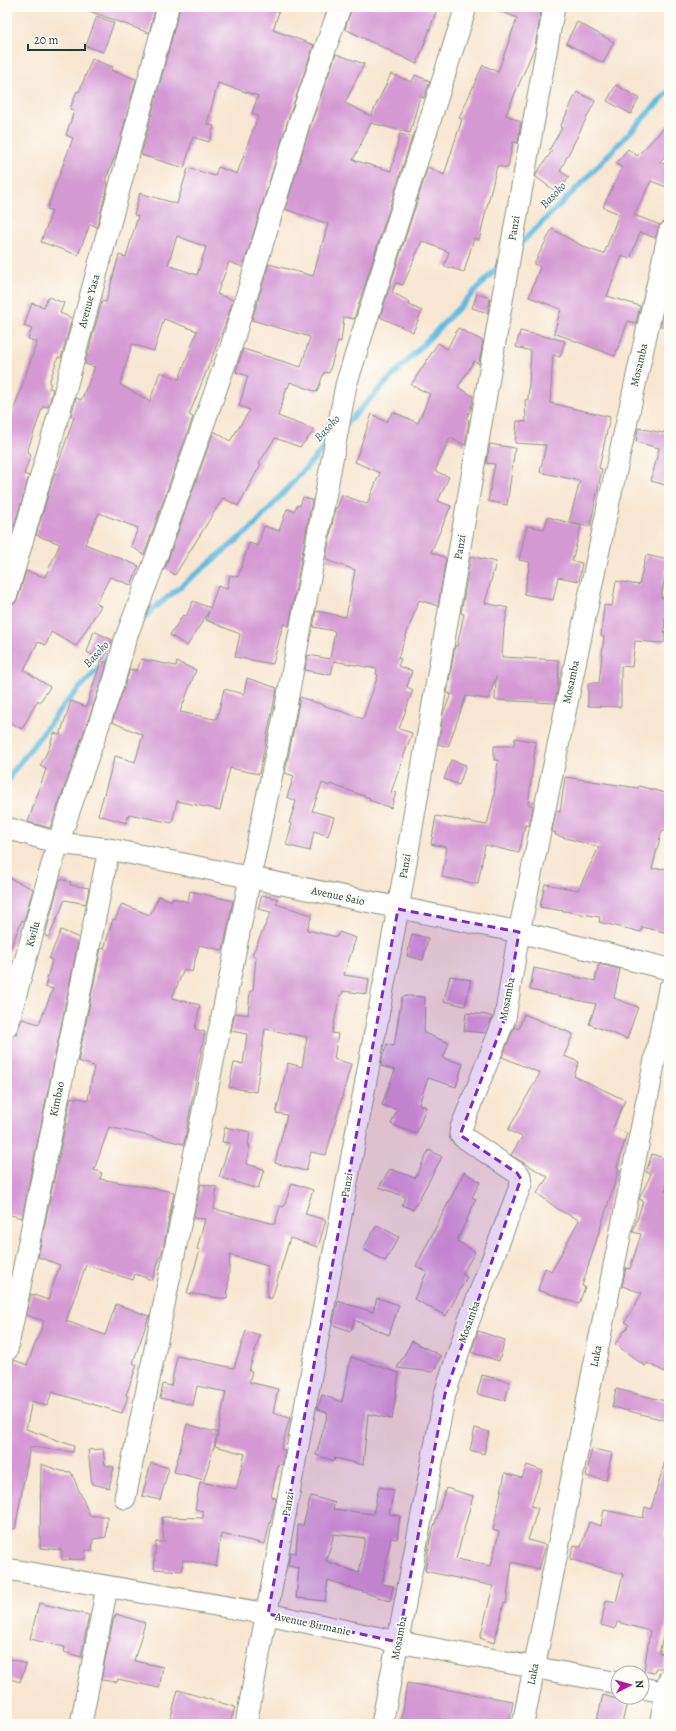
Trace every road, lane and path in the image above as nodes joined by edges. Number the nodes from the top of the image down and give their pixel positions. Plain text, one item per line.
1 (168, 7) edge
2 (340, 7) edge
3 (466, 7) edge
4 (554, 7) edge
5 (669, 232) edge
6 (7, 594) edge
7 (7, 828) edge
8 (58, 843) junction
9 (109, 849) junction
10 (250, 878) junction
11 (398, 909) junction
12 (519, 932) junction
13 (669, 969) edge
14 (669, 988) edge
15 (7, 1026) edge
16 (7, 1350) edge
17 (125, 1498) dead end
18 (7, 1570) edge
19 (107, 1587) junction
20 (268, 1614) junction
21 (398, 1642) junction
22 (534, 1668) junction
23 (610, 1682) edge
24 (650, 1688) edge
25 (668, 1688) edge
26 (81, 1724) edge
27 (246, 1724) edge
28 (382, 1724) edge
29 (523, 1724) edge
30 (660, 1724) edge

1 - 6 street, Avenue Yasa
2 - 8 street, Kwilu
3 - 10 street
4 - 11 street, Panzi
5 - 12 street, Mosamba
7 - 8 street, Avenue Saio
8 - 9 street, Avenue Saio
8 - 15 street, Kwilu
9 - 10 street, Avenue Saio
9 - 16 street, Kimbao
10 - 11 street, Avenue Saio
10 - 17 street
11 - 12 street, Avenue Saio
11 - 20 street, Panzi
12 - 13 street, Avenue Saio
12 - 21 street, Mosamba
14 - 22 street, Luka
18 - 19 street, Avenue Birmanie
19 - 20 street, Avenue Birmanie
19 - 26 street
20 - 21 street, Avenue Birmanie
20 - 27 street, Panzi
21 - 22 street, Avenue Birmanie
21 - 28 street, Mosamba
22 - 23 street, Avenue Birmanie
22 - 29 street, Luka
24 - 25 street
25 - 30 street

